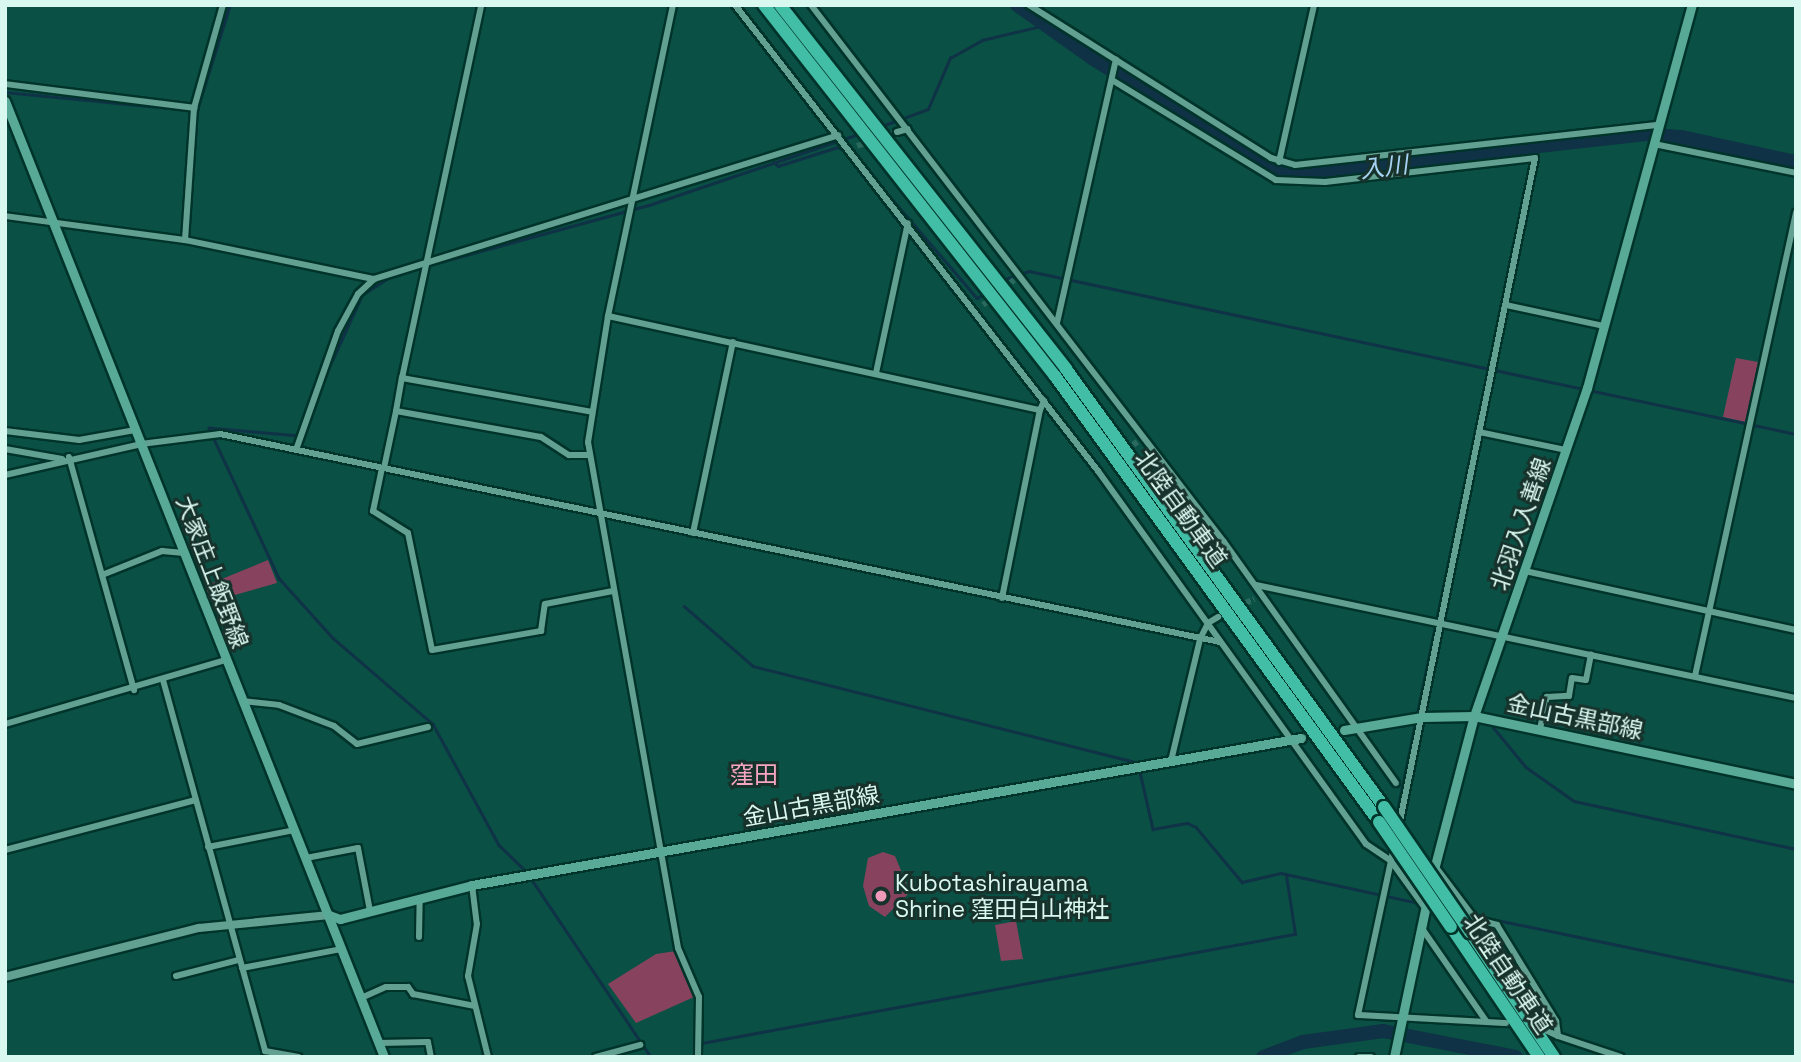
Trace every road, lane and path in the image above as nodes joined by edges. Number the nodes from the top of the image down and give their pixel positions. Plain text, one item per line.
1 (223, 5) edge
2 (481, 5) edge
3 (673, 5) edge
4 (735, 5) edge
5 (764, 5) edge
6 (780, 5) edge
7 (811, 5) edge
8 (1029, 5) edge
9 (1314, 5) edge
10 (1692, 5) edge
11 (1116, 60) junction
12 (1112, 80) junction
13 (5, 84) edge
14 (5, 101) edge
15 (194, 108) junction
16 (865, 120) junction
17 (1659, 127) junction
18 (908, 129) junction
19 (897, 132) tunnel mouth
20 (838, 135) junction
21 (877, 136) junction
22 (1655, 142) junction
23 (857, 146) tunnel mouth
24 (849, 149) junction
25 (1279, 162) junction
26 (1796, 173) edge
27 (632, 201) junction
28 (1796, 213) edge
29 (5, 216) edge
30 (53, 223) junction
31 (908, 223) junction
32 (185, 240) junction
33 (427, 259) junction
34 (374, 279) junction
35 (1506, 305) junction
36 (608, 316) junction
37 (1057, 323) junction
38 (1604, 326) junction
39 (733, 342) junction
40 (876, 373) junction
41 (402, 378) junction
42 (1044, 401) junction
43 (1040, 410) junction
44 (396, 411) junction
45 (592, 412) junction
46 (5, 431) edge
47 (136, 432) junction
48 (1479, 432) junction
49 (1144, 437) junction
50 (1137, 442) tunnel mouth
51 (141, 444) junction
52 (5, 449) edge
53 (296, 450) junction
54 (1567, 450) junction
55 (589, 455) junction
56 (67, 458) junction
57 (1105, 466) dead end
58 (383, 468) junction
59 (1098, 471) junction
60 (5, 475) edge
61 (598, 512) junction
62 (694, 533) junction
63 (184, 553) junction
64 (1525, 571) junction
65 (102, 575) junction
66 (1256, 585) junction
67 (613, 591) junction
68 (1261, 592) junction
69 (1002, 598) junction
70 (1254, 599) tunnel mouth
71 (1709, 611) junction
72 (1218, 617) dead end
73 (1440, 622) junction
74 (1208, 623) junction
75 (1796, 629) edge
76 (1502, 635) junction
77 (1200, 639) junction
78 (1220, 642) junction
79 (1591, 654) junction
80 (225, 660) junction
81 (1695, 676) junction
82 (163, 680) junction
83 (134, 690) junction
84 (1796, 698) edge
85 (242, 701) junction
86 (1422, 716) junction
87 (1474, 716) junction
88 (5, 724) edge
89 (428, 727) dead end
90 (1358, 727) junction
91 (1540, 729) junction
92 (1344, 730) dead end
93 (1301, 738) dead end
94 (1291, 740) junction
95 (1171, 761) junction
96 (1396, 783) dead end
97 (1796, 784) edge
98 (196, 800) junction
99 (295, 830) junction
100 (208, 847) junction
101 (5, 850) edge
102 (660, 852) junction
103 (306, 858) junction
104 (1391, 861) junction
105 (1434, 864) junction
106 (472, 885) junction
107 (420, 898) junction
108 (1425, 908) junction
109 (370, 911) junction
110 (329, 915) junction
111 (229, 923) junction
112 (1421, 927) junction
113 (419, 937) dead end
114 (342, 949) junction
115 (239, 960) junction
116 (242, 968) junction
117 (176, 976) dead end
118 (5, 977) edge
119 (361, 998) junction
120 (475, 1006) junction
121 (1402, 1017) junction
122 (1486, 1021) junction
123 (1506, 1023) dead end
124 (1543, 1034) junction
125 (1558, 1036) junction
126 (378, 1042) junction
127 (640, 1045) dead end
128 (298, 1057) edge
129 (384, 1057) edge
130 (431, 1057) edge
131 (488, 1057) edge
132 (596, 1057) edge
133 (698, 1057) edge
134 (1359, 1057) edge
135 (1371, 1057) edge
136 (1394, 1057) edge
137 (1539, 1057) edge
138 (1554, 1057) edge
139 (1621, 1057) edge

1 - 15 street
2 - 33 street
3 - 27 street
4 - 20 street
5 - 16 highway, 北陸自動車道
6 - 16 highway, 北陸自動車道
7 - 18 street
8 - 11 street
9 - 25 street
10 - 17 main road, 北羽入入善線
11 - 12 street
11 - 25 street
12 - 35 street
12 - 37 street
13 - 15 street
14 - 30 main road, 大家庄上飯野線
15 - 32 street
16 - 21 highway, 北陸自動車道
17 - 22 main road, 北羽入入善線
17 - 25 street
18 - 19 street
18 - 37 street
20 - 24 street
20 - 27 street
21 - 124 highway, 北陸自動車道, bridge
21 - 137 highway, 北陸自動車道, bridge
22 - 26 street
22 - 38 main road, 北羽入入善線
23 - 24 street
24 - 31 street
27 - 33 street
27 - 36 street
28 - 71 street
29 - 30 street
30 - 32 street
30 - 47 main road, 大家庄上飯野線
31 - 40 street
31 - 42 street
32 - 34 street
33 - 34 street
33 - 41 street
34 - 53 street
35 - 38 street
35 - 48 street
36 - 39 street
36 - 45 street
37 - 49 street
38 - 54 main road, 北羽入入善線
39 - 40 street
39 - 62 street
40 - 43 street
41 - 44 street
41 - 45 street
42 - 43 street
42 - 59 street
43 - 69 street
44 - 55 street
44 - 58 street
45 - 55 street
46 - 47 street
47 - 51 main road, 大家庄上飯野線
48 - 54 street
48 - 73 street
49 - 50 street
49 - 66 street
51 - 53 street
51 - 56 street
51 - 63 main road, 大家庄上飯野線
52 - 56 street
53 - 58 street
54 - 64 main road, 北羽入入善線
55 - 61 street
56 - 60 street
56 - 65 street
57 - 59 street
58 - 61 street
58 - 67 street
59 - 74 street
61 - 62 street
61 - 67 street
62 - 69 street
63 - 65 street
63 - 80 main road, 大家庄上飯野線
64 - 71 street
64 - 76 main road, 北羽入入善線
65 - 83 street
66 - 68 street
66 - 73 street
67 - 102 street
68 - 70 street
68 - 90 street
69 - 77 street
71 - 75 street
71 - 81 street
72 - 74 street
73 - 76 street
73 - 86 street
74 - 77 street
74 - 78 street
76 - 79 street
76 - 87 main road, 北羽入入善線
77 - 78 street
77 - 95 street
78 - 94 street
79 - 81 street
79 - 91 street
80 - 82 street
80 - 85 main road, 大家庄上飯野線
81 - 84 street
82 - 83 street
82 - 98 street
83 - 88 street
85 - 89 street
85 - 99 main road, 大家庄上飯野線
86 - 87 main road, 金山古黒部線
86 - 90 main road, 金山古黒部線
86 - 104 street
87 - 91 main road, 金山古黒部線
87 - 105 main road, 北羽入入善線
90 - 92 main road, 金山古黒部線
90 - 96 street
91 - 97 main road, 金山古黒部線
93 - 94 main road, 金山古黒部線
94 - 95 main road, 金山古黒部線
94 - 104 street
95 - 102 main road, 金山古黒部線
98 - 100 street
98 - 101 street
99 - 100 street
99 - 103 main road, 大家庄上飯野線
100 - 111 street
102 - 106 main road, 金山古黒部線
102 - 133 street
103 - 109 street
103 - 110 main road, 大家庄上飯野線
104 - 108 street
104 - 121 street
105 - 108 main road, 北羽入入善線
105 - 125 street
106 - 107 main road, 金山古黒部線
106 - 120 street
107 - 109 main road, 金山古黒部線
107 - 113 street
108 - 112 main road, 北羽入入善線
109 - 110 main road, 金山古黒部線
110 - 111 street
110 - 114 main road, 大家庄上飯野線
111 - 115 street
111 - 118 street
112 - 121 main road, 北羽入入善線
112 - 122 street
114 - 116 street
114 - 119 main road, 大家庄上飯野線
115 - 116 street
115 - 117 street
116 - 128 street
119 - 120 street
119 - 126 main road, 大家庄上飯野線
120 - 131 street
121 - 122 street
121 - 136 main road, 北羽入入善線
122 - 123 street
124 - 125 street
124 - 138 highway, 北陸自動車道
125 - 139 street
126 - 129 main road, 大家庄上飯野線
126 - 130 street
127 - 132 street
134 - 135 street

